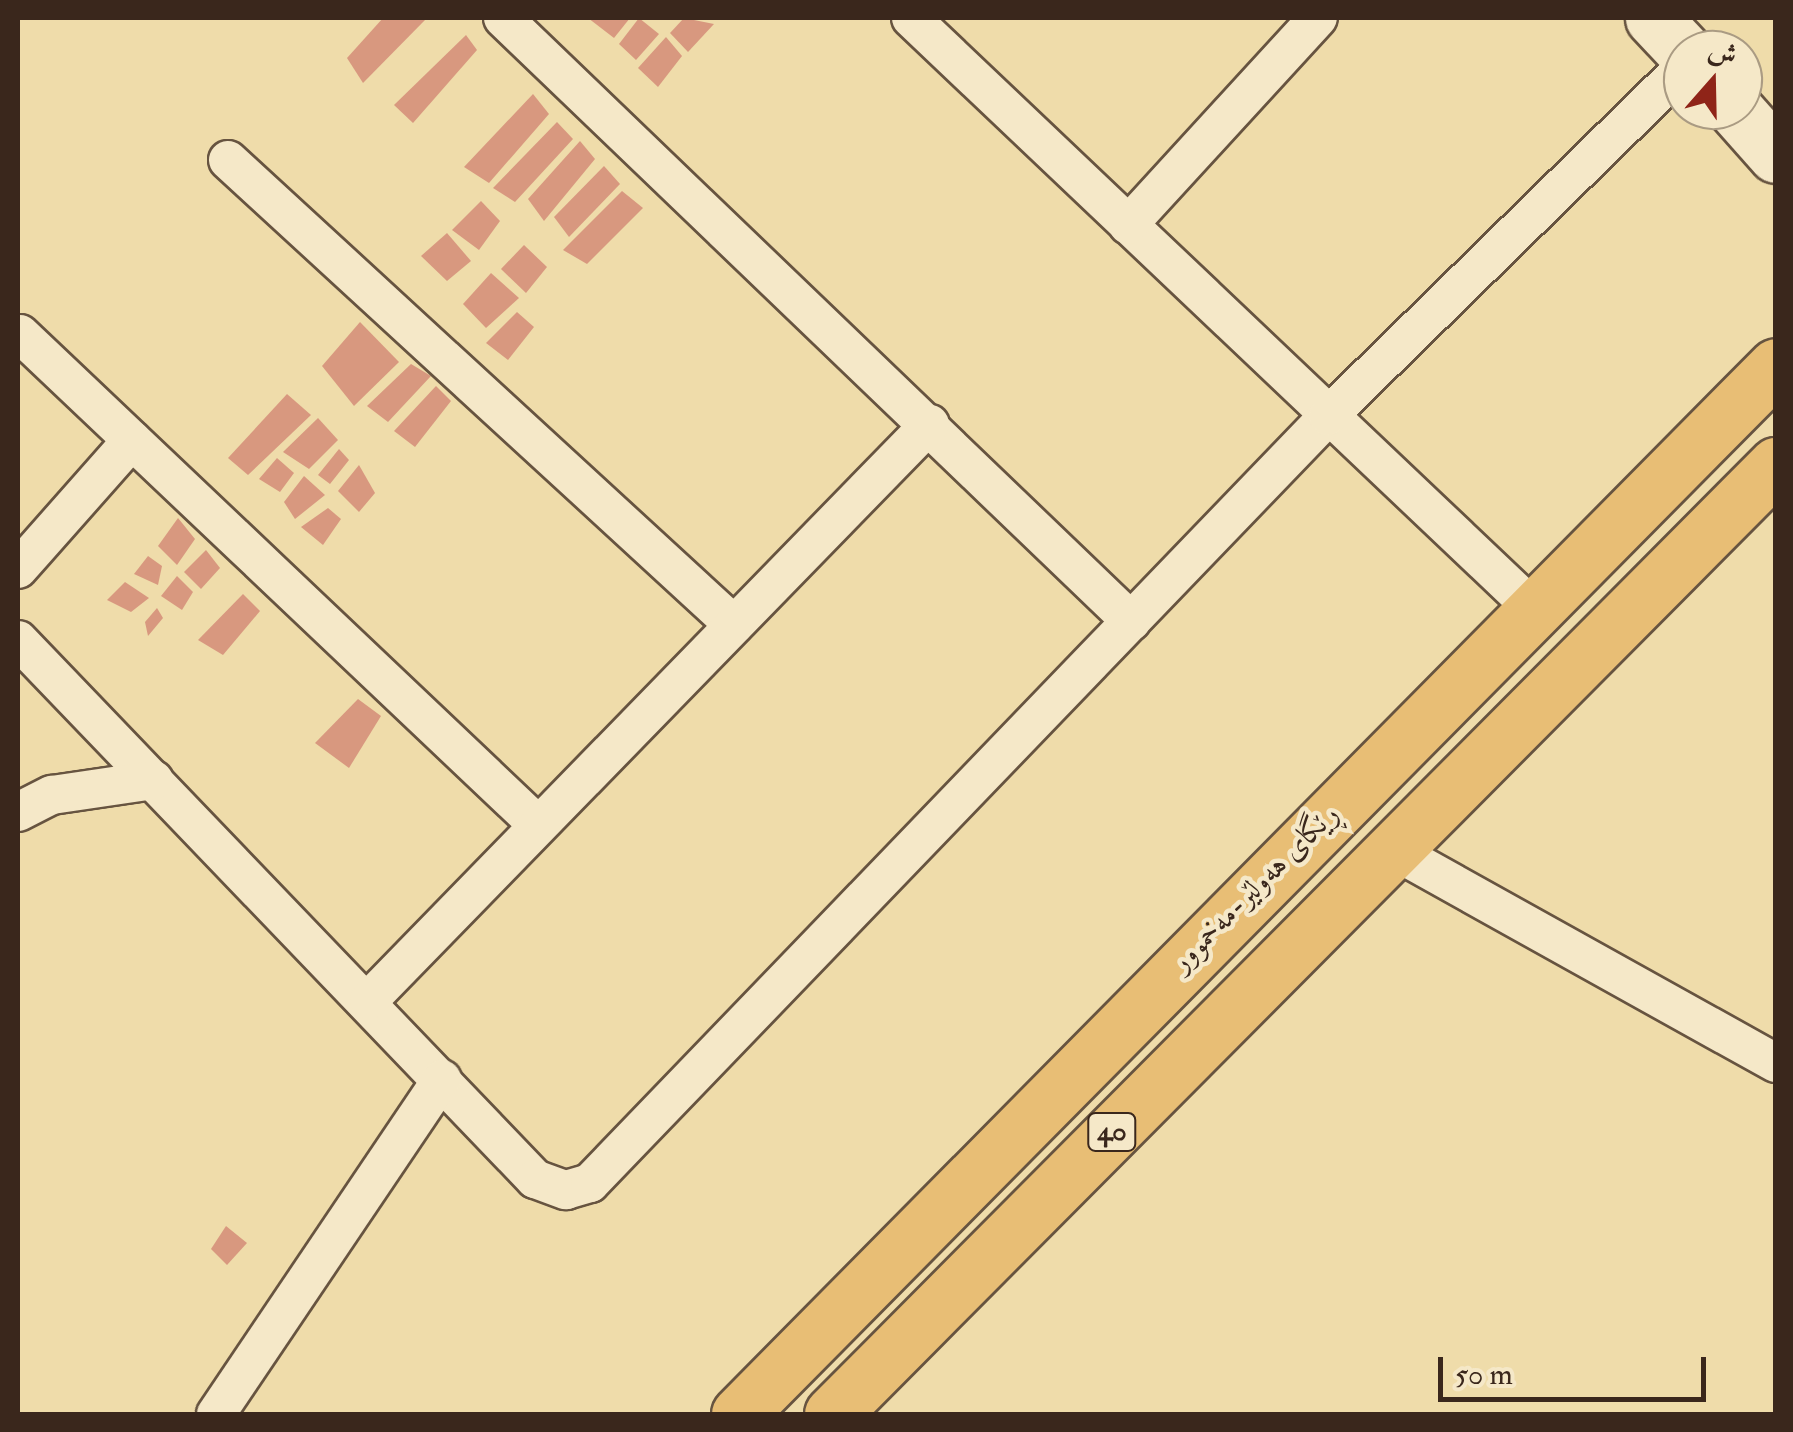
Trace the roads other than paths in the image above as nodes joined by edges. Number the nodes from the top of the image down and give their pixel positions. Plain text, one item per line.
1 (503, 18) edge
2 (911, 18) edge
3 (1310, 20) edge
4 (1663, 88) edge
5 (1754, 130) edge
6 (1776, 155) edge
7 (228, 160) dead end
8 (1128, 225) junction
9 (20, 334) edge
10 (1776, 366) edge
11 (1328, 416) junction
12 (930, 424) junction
13 (132, 440) junction
14 (1776, 464) edge
15 (18, 569) edge
16 (1536, 611) junction
17 (1132, 620) junction
18 (734, 625) junction
19 (18, 640) edge
20 (154, 780) junction
21 (18, 812) edge
22 (538, 826) junction
23 (1393, 850) junction
24 (368, 1000) junction
25 (1776, 1062) edge
26 (442, 1079) junction
27 (216, 1414) edge
28 (739, 1414) edge
29 (832, 1414) edge

1 - 12 street
2 - 8 street
3 - 8 street
4 - 11 street
5 - 6 main road
7 - 18 street
8 - 11 street
9 - 13 street
10 - 16 highway, ڕێگای هەولێر-مەخموور
11 - 16 street
11 - 17 street
12 - 17 street
12 - 18 street
13 - 15 street
13 - 22 street
14 - 23 highway
16 - 28 highway, ڕێگای هەولێر-مەخموور
17 - 26 street
18 - 22 street
19 - 20 street
20 - 21 street
20 - 24 street
22 - 24 street
23 - 25 street
23 - 29 highway, 40
24 - 26 street
26 - 27 street

